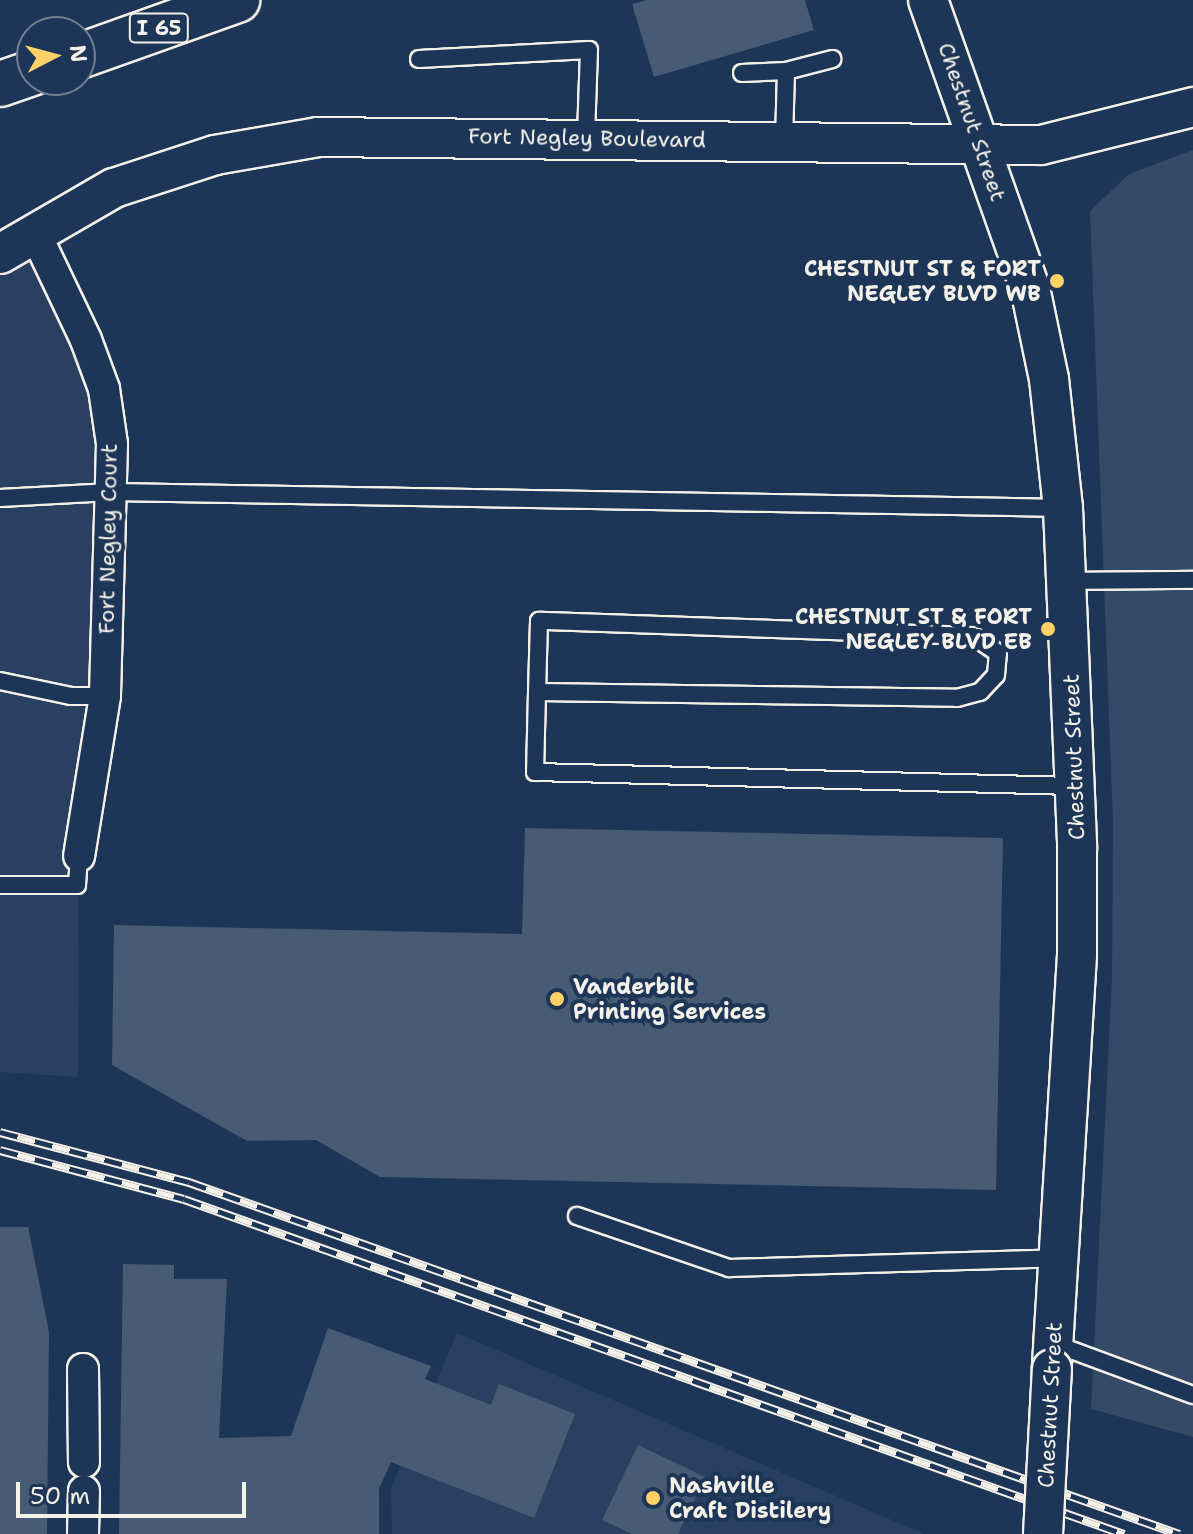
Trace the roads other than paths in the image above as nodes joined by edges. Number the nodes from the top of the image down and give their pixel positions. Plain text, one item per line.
1 (237, 0) edge
2 (928, 0) edge
3 (96, 50) edge
4 (419, 59) dead end
5 (832, 59) dead end
6 (786, 71) junction
7 (742, 73) dead end
8 (1193, 107) edge
9 (586, 138) junction
10 (784, 142) junction
11 (980, 146) junction
12 (36, 235) junction
13 (0, 254) edge
14 (111, 492) junction
15 (0, 498) edge
16 (1063, 508) junction
17 (1193, 580) edge
18 (1067, 581) junction
19 (0, 681) edge
20 (537, 692) junction
21 (105, 696) junction
22 (1075, 786) junction
23 (79, 856) joint
24 (0, 885) edge
25 (577, 1216) dead end
26 (1059, 1258) junction
27 (1052, 1356) junction
28 (83, 1369) dead end
29 (1193, 1395) edge
30 (83, 1534) edge
31 (1043, 1534) edge

1 - 3 highway, I 65
2 - 11 street, Chestnut Street
4 - 9 lane
5 - 6 lane
6 - 7 lane
6 - 10 lane
8 - 11 street, Fort Negley Boulevard
9 - 10 street, Fort Negley Boulevard
9 - 12 street, Fort Negley Boulevard
10 - 11 street, Fort Negley Boulevard
11 - 16 street, Chestnut Street
12 - 13 street, Fort Negley Boulevard
12 - 14 street, Fort Negley Court
14 - 15 lane
14 - 16 lane
14 - 21 street, Fort Negley Court
16 - 18 street, Chestnut Street
17 - 18 lane
18 - 22 street, Chestnut Street
19 - 21 lane
20 - 20 lane
20 - 22 lane
21 - 23 street, Fort Negley Court
22 - 26 street, Chestnut Street
23 - 24 lane
25 - 26 lane
26 - 27 street, Chestnut Street
27 - 29 lane
27 - 31 street, Chestnut Street, bridge
28 - 30 street

